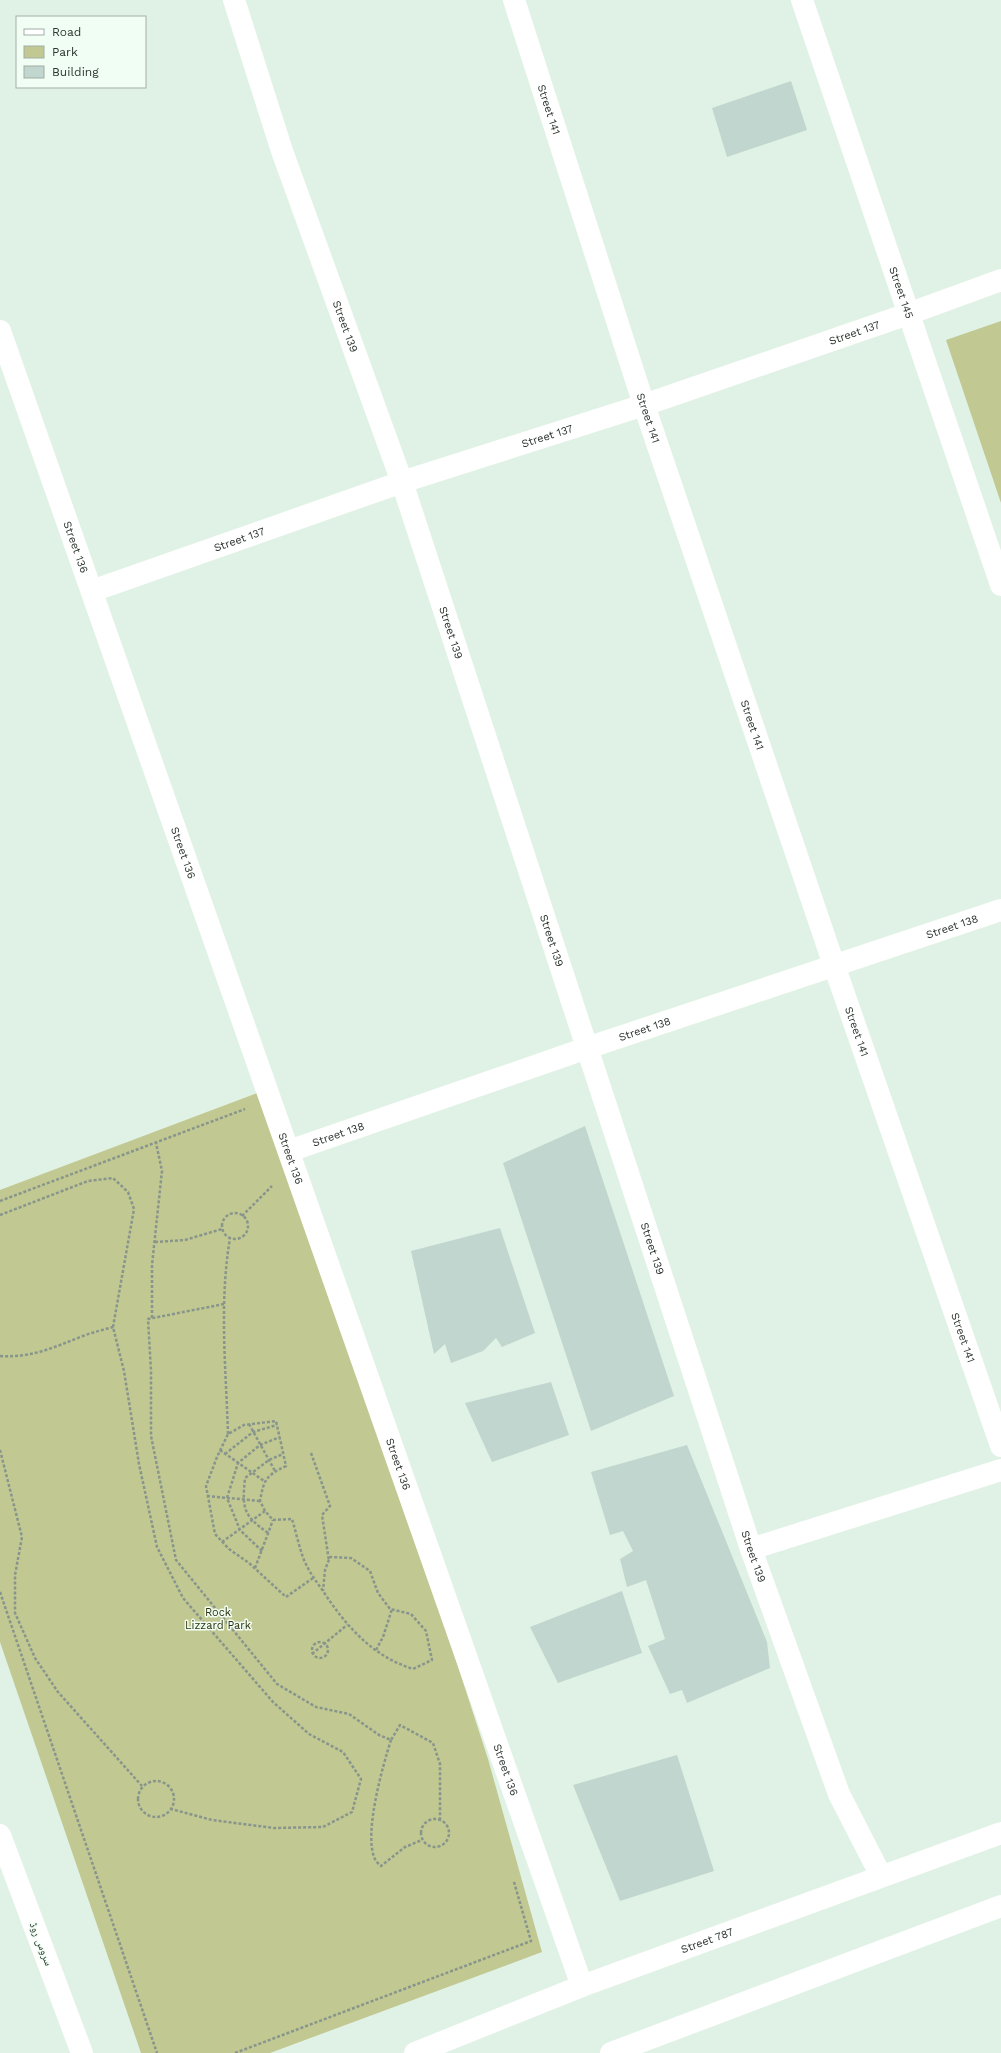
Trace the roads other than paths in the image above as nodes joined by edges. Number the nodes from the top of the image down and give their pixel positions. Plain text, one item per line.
1 (234, 0) edge
2 (514, 0) edge
3 (802, 0) edge
4 (1001, 280) edge
5 (908, 314) junction
6 (0, 331) edge
7 (644, 404) junction
8 (402, 482) junction
9 (1001, 585) edge
10 (92, 591) junction
11 (1001, 910) edge
12 (834, 966) junction
13 (587, 1048) junction
14 (289, 1151) junction
15 (1001, 1446) edge
16 (1001, 1470) edge
17 (751, 1549) junction
18 (1001, 1833) edge
19 (0, 1835) edge
20 (881, 1876) junction
21 (1001, 1906) edge
22 (582, 1986) junction
23 (82, 2053) edge
24 (415, 2053) edge
25 (611, 2053) edge

1 - 8 street, Street 139
2 - 7 street, Street 141
3 - 5 street, Street 145
4 - 5 street, Street 137
5 - 7 street, Street 137
5 - 9 street, Street 145
6 - 10 street, Street 136
7 - 8 street, Street 137
7 - 12 street, Street 141
8 - 10 street, Street 137
8 - 13 street, Street 139
10 - 14 street, Street 136
11 - 12 street, Street 138
12 - 13 street, Street 138
12 - 15 street, Street 141
13 - 14 street, Street 138
13 - 17 street, Street 139
14 - 22 street, Street 136
16 - 17 street
17 - 20 street, Street 139
18 - 20 street, Street 787
19 - 23 street, سروس روڈ
20 - 22 street, Street 787
21 - 25 street
22 - 24 street, Street 787

